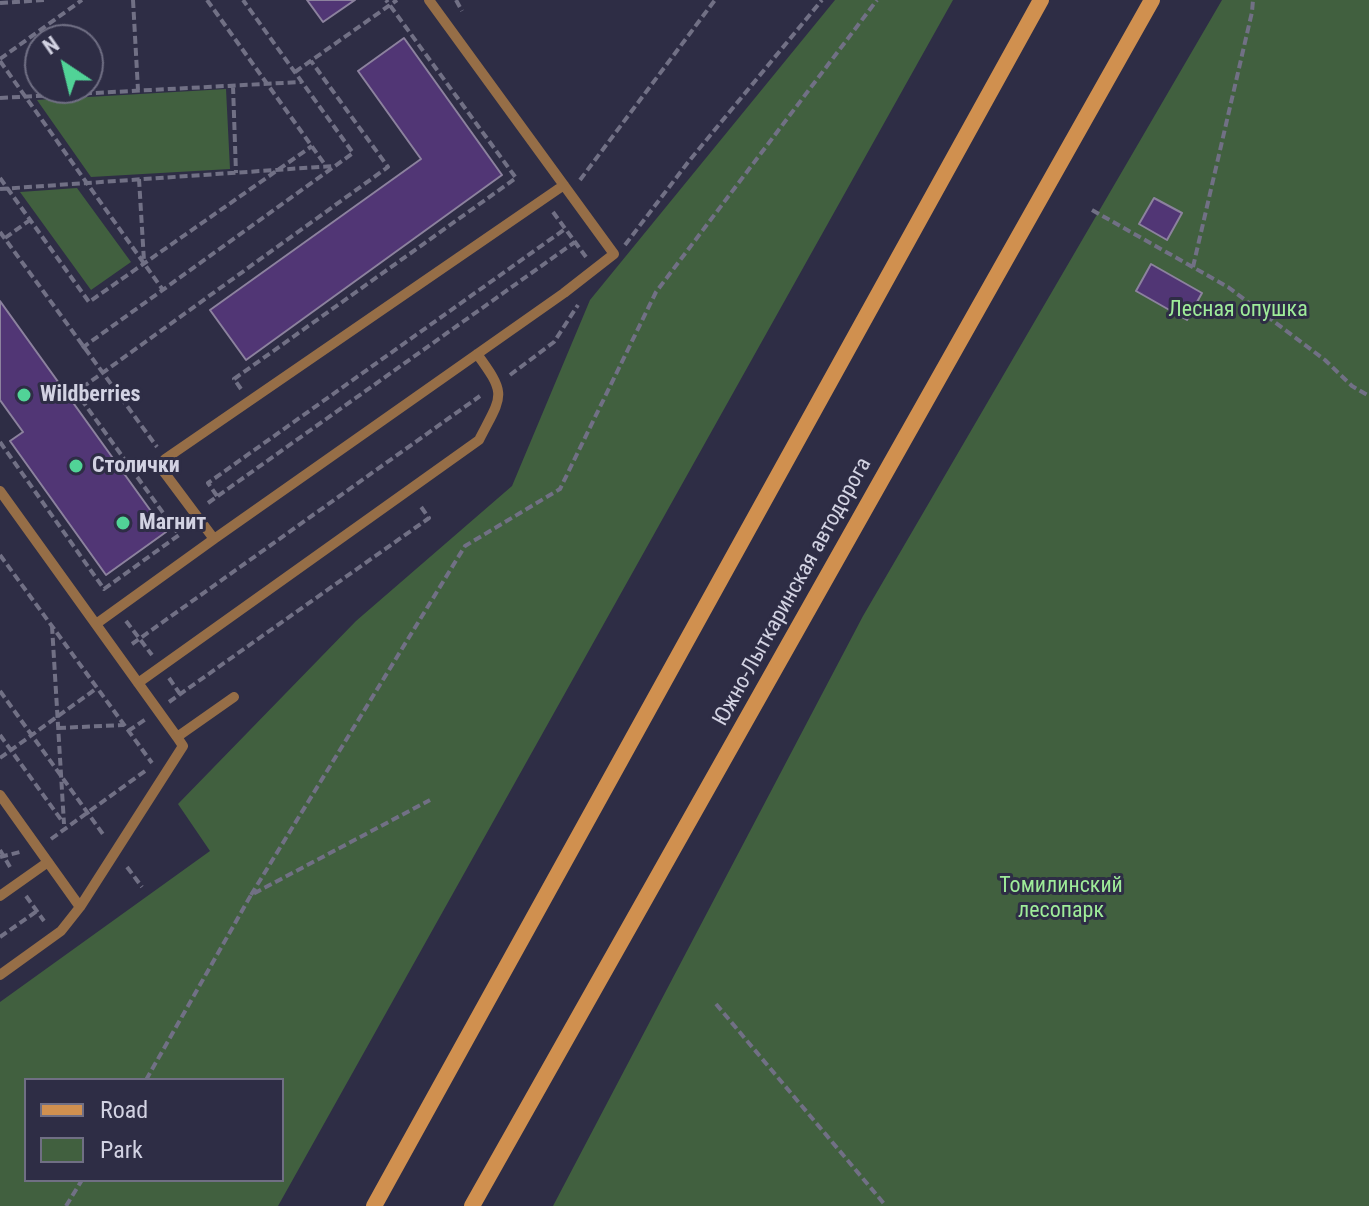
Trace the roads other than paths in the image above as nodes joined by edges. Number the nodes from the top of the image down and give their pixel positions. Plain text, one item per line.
1 (429, 0) edge
2 (1041, 0) edge
3 (1152, 0) edge
4 (564, 185) junction
5 (477, 354) junction
6 (0, 491) edge
7 (214, 539) junction
8 (96, 624) junction
9 (138, 683) junction
10 (234, 697) dead end
11 (177, 737) junction
12 (0, 795) edge
13 (48, 862) junction
14 (0, 896) edge
15 (80, 907) junction
16 (0, 975) edge
17 (374, 1206) edge
18 (472, 1206) edge

1 - 4 lane
2 - 17 main road
3 - 18 main road, Южно-Лыткаринская автодорога
4 - 5 lane
4 - 7 lane
5 - 7 lane
5 - 9 lane
6 - 8 lane
7 - 8 lane
8 - 9 lane
9 - 11 lane
10 - 11 lane
11 - 15 lane
12 - 13 lane
13 - 14 lane
13 - 15 lane
15 - 16 lane

